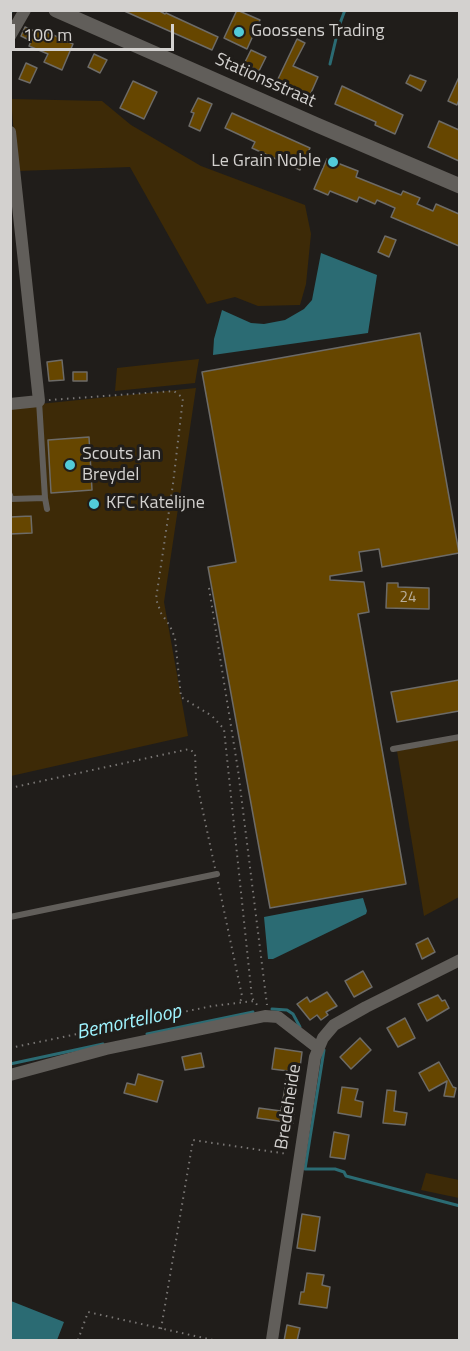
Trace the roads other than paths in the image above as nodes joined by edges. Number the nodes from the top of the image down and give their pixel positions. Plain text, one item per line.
1 (25, 10) edge
2 (56, 10) edge
3 (10, 36) edge
4 (10, 132) edge
5 (459, 186) edge
6 (39, 400) junction
7 (10, 404) edge
8 (10, 495) edge
9 (45, 498) junction
10 (47, 509) dead end
11 (459, 736) edge
12 (393, 749) dead end
13 (217, 874) road end
14 (10, 917) edge
15 (459, 960) edge
16 (318, 1048) junction
17 (10, 1075) edge
18 (272, 1341) edge

1 - 3 street
2 - 5 street, Stationsstraat
4 - 6 street
6 - 7 street
6 - 9 lane
8 - 9 lane
9 - 10 lane
11 - 12 lane
13 - 14 lane
15 - 16 street, Bredeheide
16 - 17 street
16 - 18 street, Bredeheide

